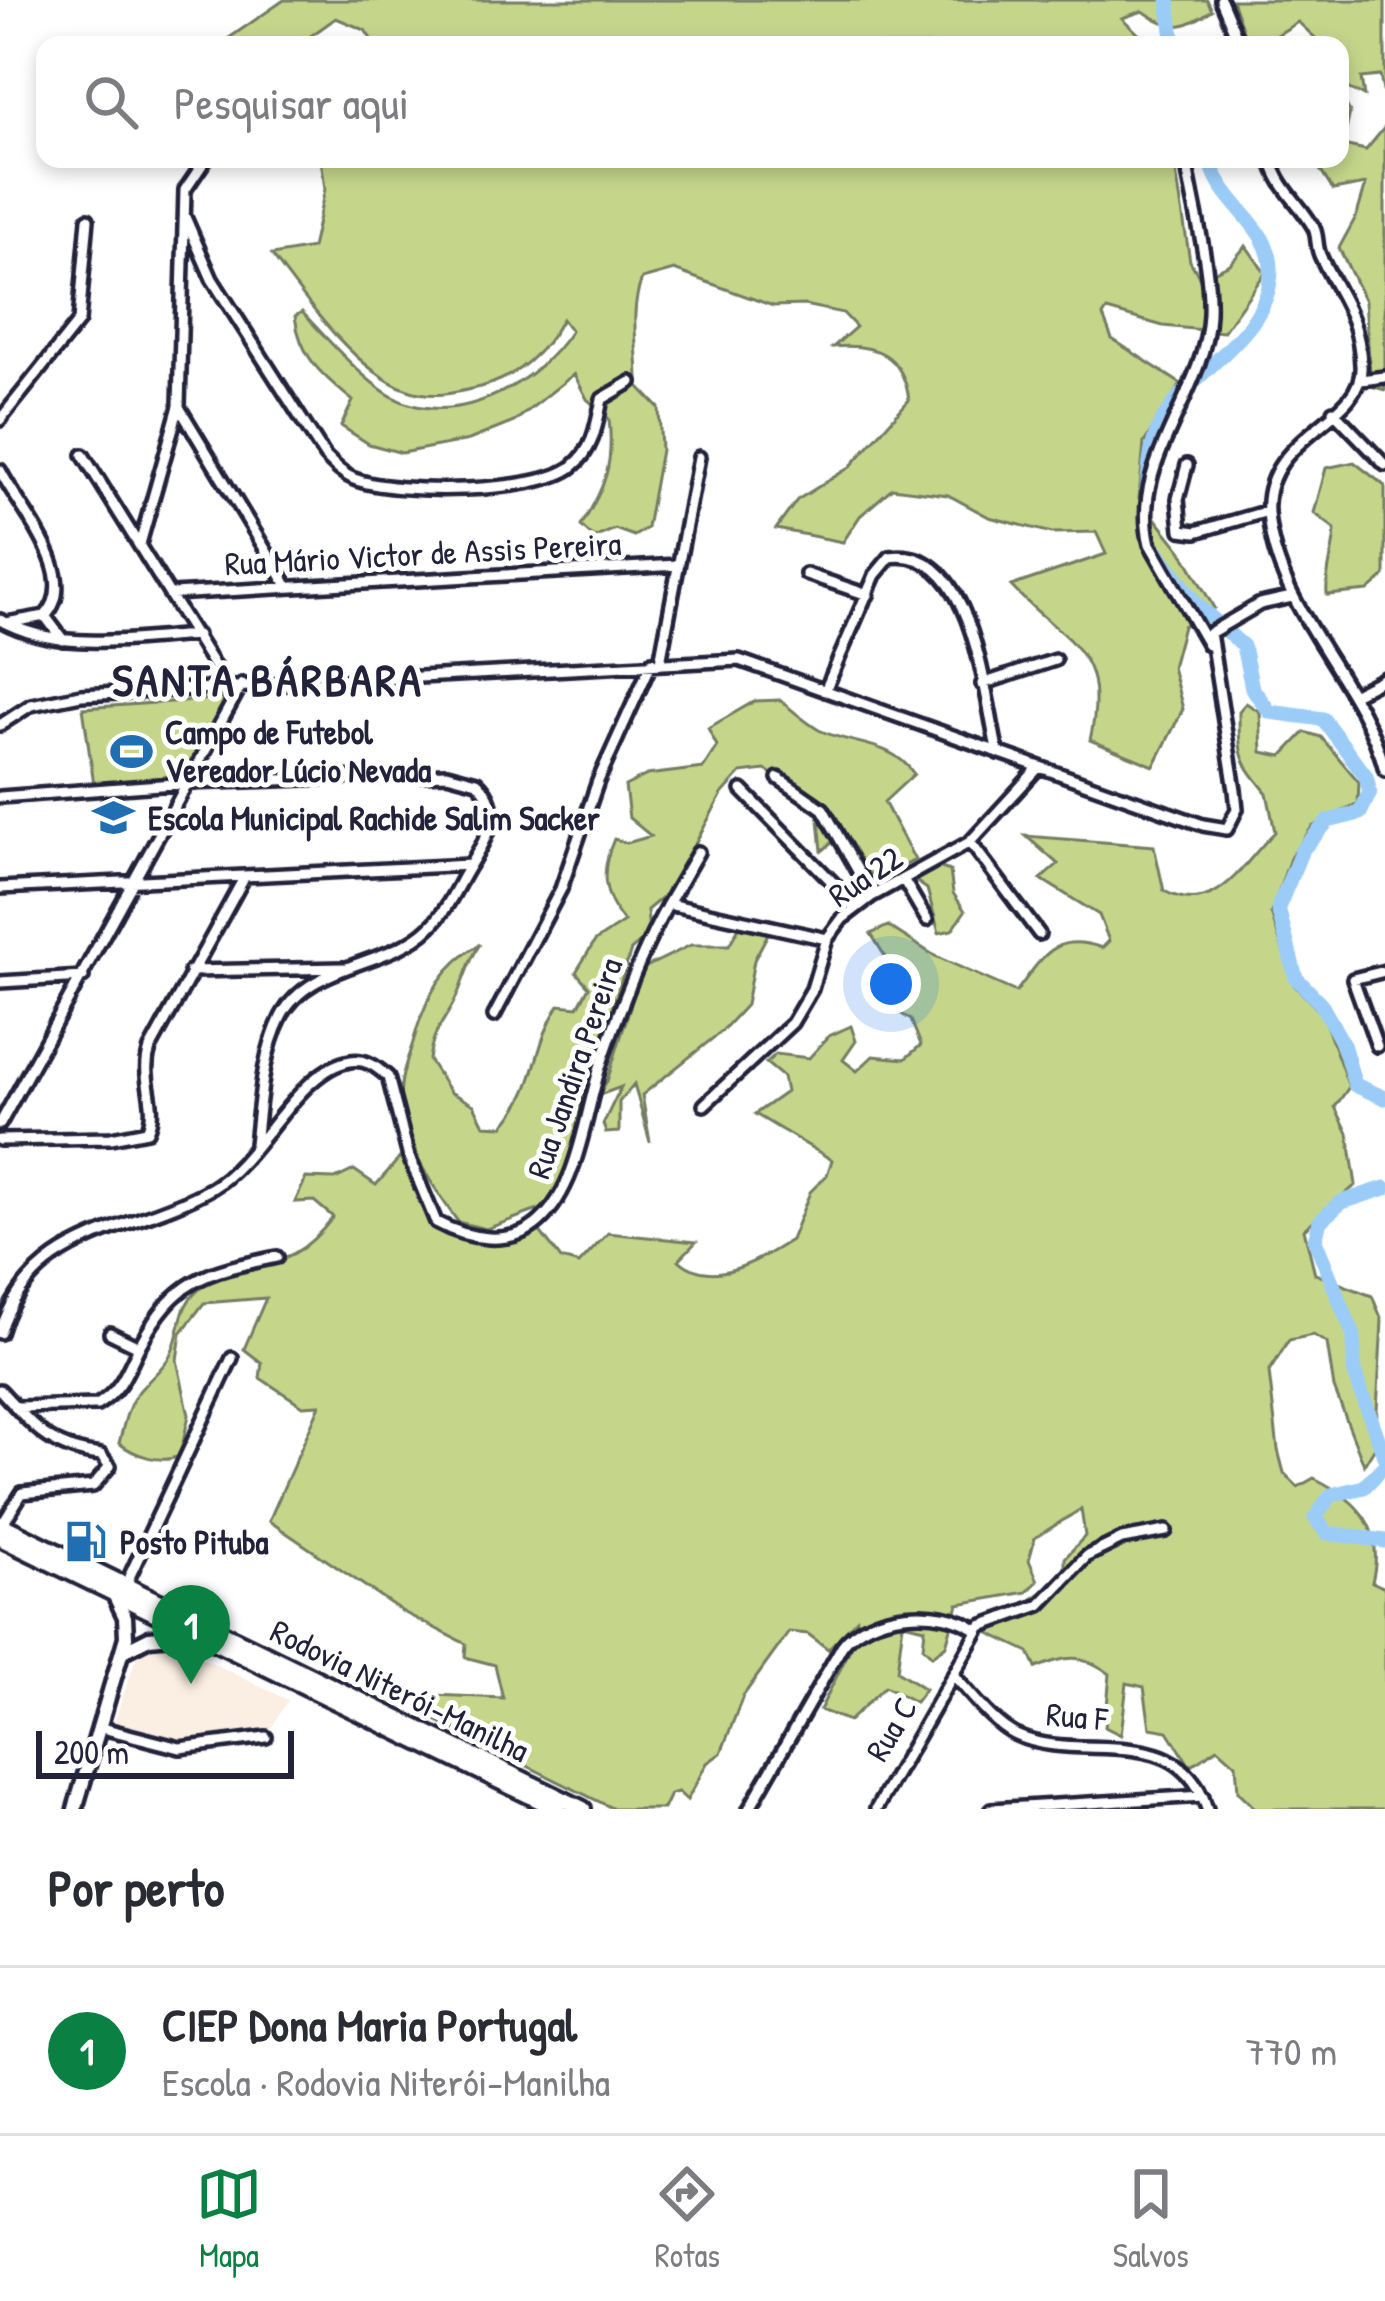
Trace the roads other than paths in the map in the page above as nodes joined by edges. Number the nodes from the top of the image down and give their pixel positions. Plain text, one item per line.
1 (1221, 0) edge
2 (1236, 36) edge
3 (200, 168) edge
4 (1187, 168) edge
5 (1275, 168) edge
6 (185, 217) junction
7 (88, 219) dead end
8 (1385, 377) edge
9 (1361, 380) junction
10 (631, 382) dead end
11 (178, 406) junction
12 (1334, 411) junction
13 (0, 420) edge
14 (83, 455) dead end
15 (699, 457) dead end
16 (1187, 465) dead end
17 (1385, 465) edge
18 (0, 470) edge
19 (1268, 511) junction
20 (140, 544) junction
21 (678, 565) junction
22 (806, 574) dead end
23 (288, 587) junction
24 (172, 594) junction
25 (868, 595) junction
26 (1292, 597) junction
27 (45, 616) junction
28 (3, 621) edge
29 (1216, 632) junction
30 (197, 635) junction
31 (63, 640) junction
32 (1055, 661) dead end
33 (656, 662) junction
34 (1385, 678) edge
35 (982, 684) junction
36 (226, 685) junction
37 (242, 685) junction
38 (825, 691) junction
39 (1352, 695) junction
40 (0, 725) edge
41 (998, 753) junction
42 (1039, 767) junction
43 (1385, 770) edge
44 (778, 778) dead end
45 (188, 783) junction
46 (742, 790) dead end
47 (0, 797) edge
48 (970, 842) junction
49 (698, 852) dead end
50 (470, 865) junction
51 (244, 878) junction
52 (902, 879) junction
53 (132, 881) junction
54 (0, 888) edge
55 (872, 896) junction
56 (668, 904) junction
57 (856, 906) junction
58 (927, 920) dead end
59 (1039, 934) dead end
60 (827, 939) junction
61 (344, 968) junction
62 (190, 970) junction
63 (1385, 971) edge
64 (83, 977) junction
65 (0, 982) edge
66 (494, 1016) dead end
67 (1377, 1046) dead end
68 (704, 1105) dead end
69 (0, 1124) edge
70 (0, 1140) edge
71 (255, 1144) junction
72 (277, 1257) dead end
73 (0, 1333) edge
74 (110, 1333) dead end
75 (139, 1347) junction
76 (232, 1358) dead end
77 (0, 1390) edge
78 (18, 1407) junction
79 (1, 1529) edge
80 (1166, 1531) dead end
81 (120, 1591) junction
82 (977, 1630) junction
83 (200, 1636) junction
84 (122, 1652) junction
85 (954, 1676) junction
86 (98, 1727) junction
87 (266, 1736) dead end
88 (883, 1796) junction
89 (1202, 1796) junction
90 (74, 1809) edge
91 (557, 1809) edge
92 (583, 1809) edge
93 (748, 1809) edge
94 (876, 1809) edge
95 (889, 1809) edge
96 (991, 1809) edge
97 (1207, 1809) edge

1 - 2 street
3 - 6 street
4 - 29 street
5 - 9 street
6 - 10 street
6 - 11 street
7 - 13 street
8 - 9 street
9 - 12 street
11 - 20 street
11 - 23 street
12 - 17 street
12 - 19 street
14 - 20 street
15 - 21 street
16 - 19 street
18 - 27 street
19 - 26 street
20 - 24 street
21 - 23 street, Rua Mário Victor de Assis Pereira
21 - 33 street
22 - 25 street
23 - 24 street, Rua Mário Victor de Assis Pereira
24 - 30 street
25 - 35 street
25 - 38 street
26 - 29 street
26 - 39 street
27 - 28 street
27 - 31 street
28 - 31 street
29 - 42 street
30 - 31 street
30 - 36 street
32 - 35 street
33 - 37 street
33 - 38 street
33 - 66 street
34 - 39 street
35 - 41 street
36 - 37 street
36 - 40 street
37 - 45 street
38 - 41 street
39 - 43 street
41 - 42 street
42 - 48 street, Rua 22
44 - 55 street
45 - 47 street
45 - 50 street
45 - 53 street
46 - 57 street
48 - 52 street, Rua 22
48 - 59 street
49 - 56 street
50 - 51 street
50 - 61 street
51 - 53 street
51 - 62 street
52 - 55 street, Rua 22
52 - 58 street
53 - 54 street
53 - 64 street
55 - 57 street, Rua 22
56 - 60 street
56 - 71 street, Rua Jandira Pereira
57 - 60 street, Rua 22
60 - 68 street, Rua 22
61 - 62 street
61 - 71 street
62 - 70 street
63 - 67 street
64 - 65 street
64 - 69 street
71 - 73 street, Rua Jandira Pereira
72 - 75 street
74 - 75 street
75 - 78 street
76 - 81 street
77 - 78 street
78 - 79 street
79 - 81 highway, Rodovia Niterói-Manilha
80 - 82 street
81 - 83 highway, Rodovia Niterói-Manilha
81 - 84 main road
81 - 92 highway, Rodovia Niterói-Manilha
82 - 85 street, Rua C
82 - 93 street
83 - 84 main road
83 - 91 highway, Rodovia Niterói-Manilha
84 - 86 main road
85 - 88 street, Rua C
85 - 89 street, Rua F
86 - 87 street
86 - 90 main road
88 - 94 street, Rua C
88 - 95 street
89 - 96 street
89 - 97 street, Rua F

